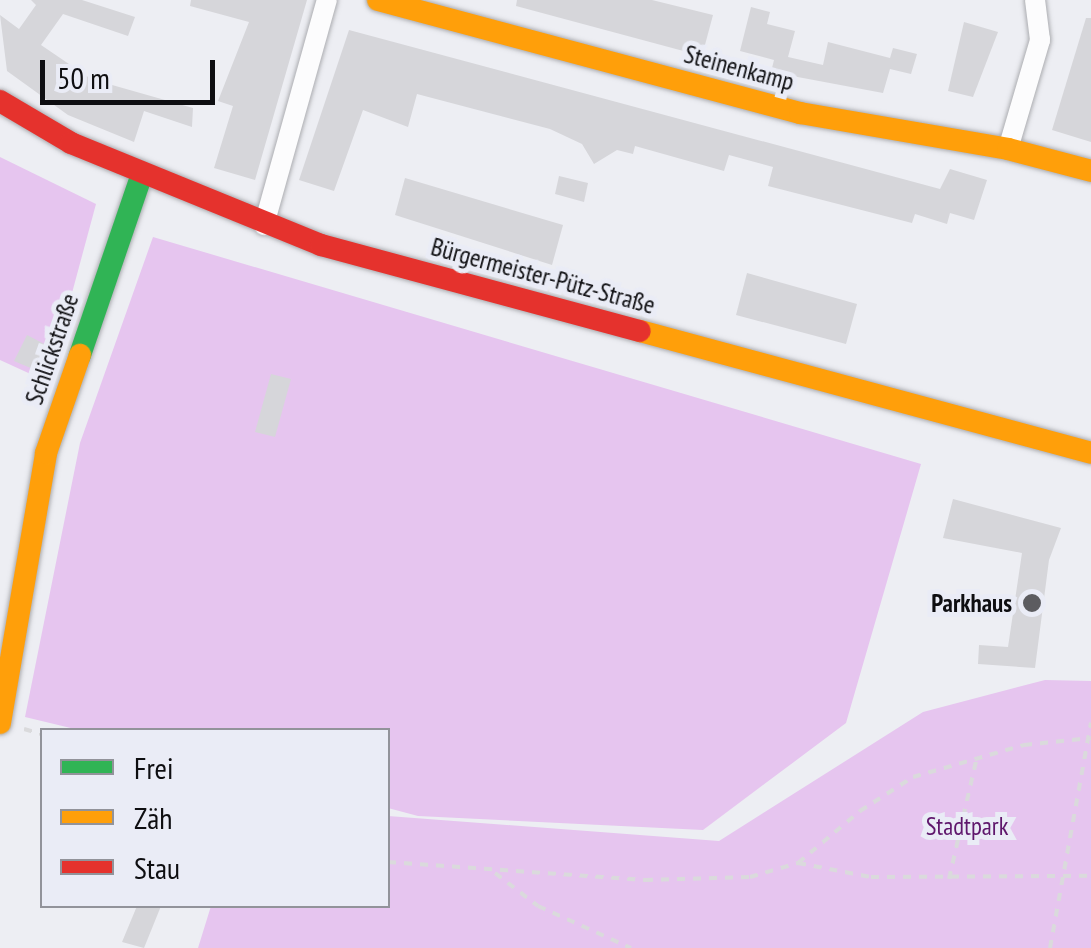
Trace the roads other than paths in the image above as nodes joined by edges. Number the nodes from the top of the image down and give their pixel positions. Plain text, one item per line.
1 (327, 0) edge
2 (378, 0) edge
3 (1035, 0) edge
4 (0, 101) edge
5 (1008, 148) junction
6 (1091, 171) edge
7 (142, 174) junction
8 (264, 226) junction
9 (1091, 453) edge
10 (0, 723) edge

1 - 8 street
2 - 5 street, Steinenkamp
3 - 5 street
4 - 7 street, Bürgermeister-Pütz-Straße
5 - 6 street, Steinenkamp
7 - 8 street, Bürgermeister-Pütz-Straße
7 - 10 street, Schlickstraße
8 - 9 street, Bürgermeister-Pütz-Straße

